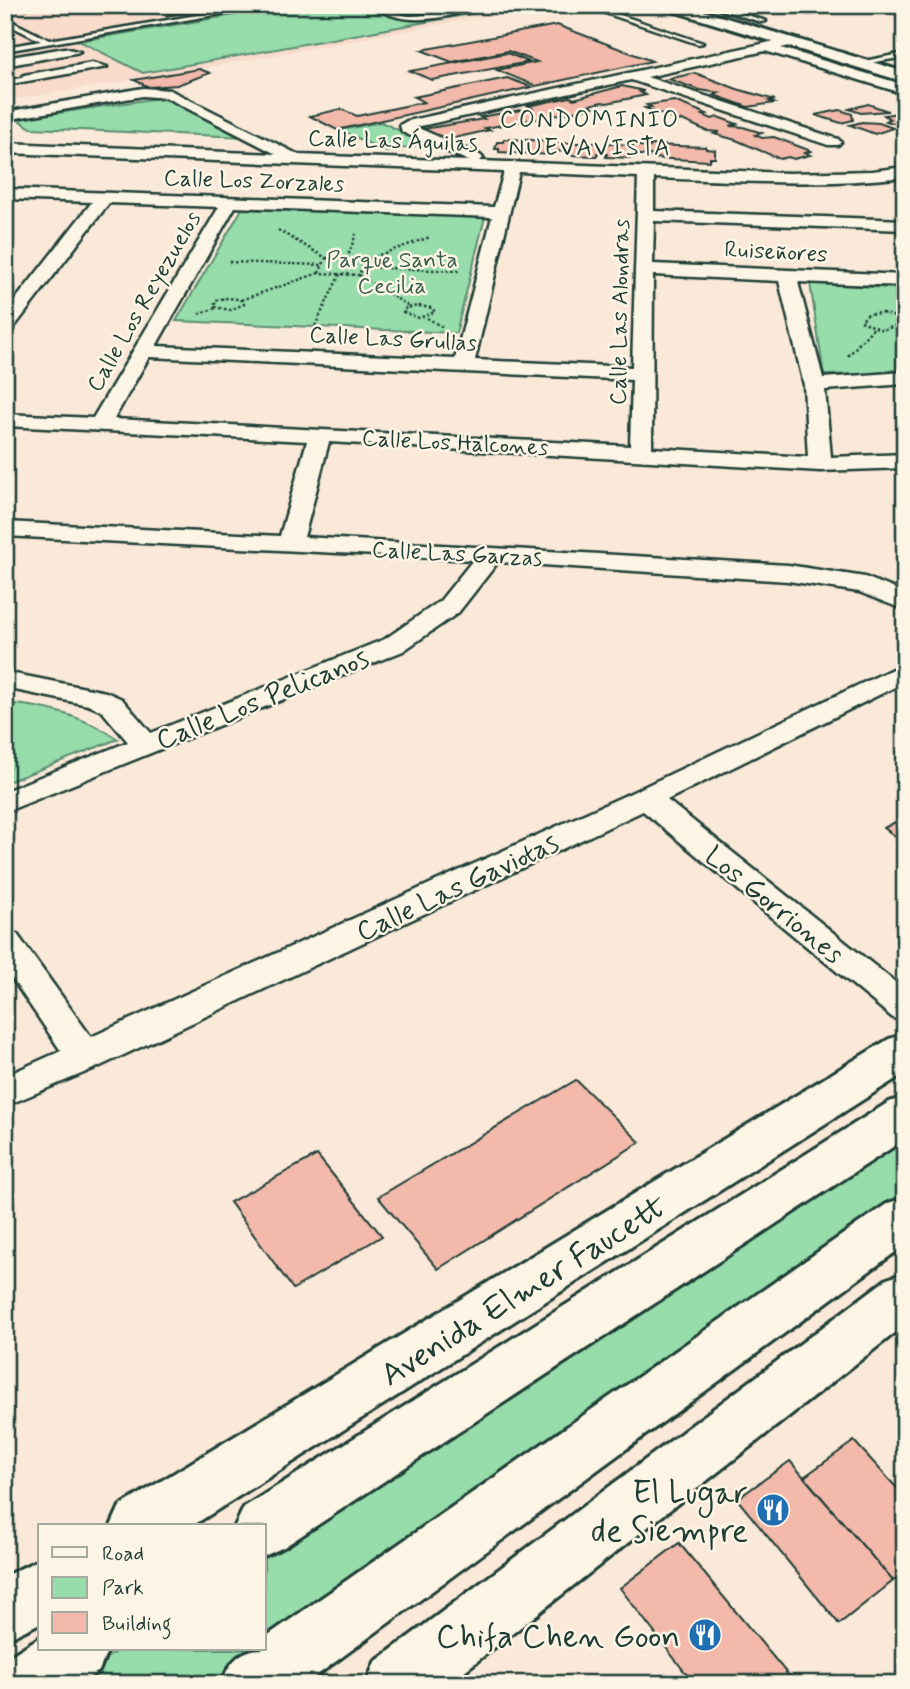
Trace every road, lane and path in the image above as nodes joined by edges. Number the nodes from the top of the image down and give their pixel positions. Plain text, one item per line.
1 (270, 5) edge
2 (376, 5) edge
3 (481, 5) edge
4 (583, 5) edge
5 (668, 5) edge
6 (708, 5) edge
7 (733, 5) edge
8 (5, 20) edge
9 (759, 26) junction
10 (48, 42) junction
11 (789, 42) junction
12 (700, 43) dead end
13 (765, 47) junction
14 (5, 49) edge
15 (905, 55) edge
16 (5, 62) edge
17 (857, 63) junction
18 (629, 76) junction
19 (905, 77) edge
20 (24, 79) junction
21 (5, 83) edge
22 (905, 90) edge
23 (5, 116) edge
24 (833, 142) dead end
25 (8, 152) edge
26 (299, 159) junction
27 (491, 166) junction
28 (513, 166) junction
29 (646, 172) junction
30 (905, 172) edge
31 (5, 194) edge
32 (105, 197) junction
33 (230, 202) junction
34 (501, 212) junction
35 (645, 216) junction
36 (905, 225) edge
37 (276, 229) dead end
38 (440, 233) dead end
39 (326, 258) junction
40 (365, 260) junction
41 (195, 261) junction
42 (322, 265) junction
43 (362, 267) junction
44 (644, 269) junction
45 (486, 272) junction
46 (318, 273) junction
47 (340, 274) junction
48 (359, 275) junction
49 (787, 276) junction
50 (905, 281) edge
51 (241, 300) junction
52 (410, 307) junction
53 (903, 321) edge
54 (5, 326) edge
55 (315, 326) dead end
56 (142, 351) junction
57 (463, 366) junction
58 (642, 374) junction
59 (905, 378) edge
60 (814, 385) junction
61 (5, 420) edge
62 (99, 425) junction
63 (320, 435) junction
64 (641, 453) junction
65 (905, 461) edge
66 (820, 464) junction
67 (5, 529) edge
68 (290, 544) junction
69 (491, 554) junction
70 (905, 602) edge
71 (905, 671) edge
72 (5, 680) edge
73 (146, 745) junction
74 (646, 799) junction
75 (5, 802) edge
76 (5, 942) edge
77 (905, 1009) edge
78 (905, 1051) edge
79 (85, 1057) junction
80 (5, 1092) edge
81 (905, 1115) edge
82 (905, 1218) edge
83 (905, 1295) edge
84 (144, 1524) edge
85 (266, 1526) edge
86 (38, 1590) edge
87 (5, 1610) edge
88 (75, 1650) edge
89 (23, 1684) edge
90 (252, 1684) edge
91 (397, 1684) edge

1 - 10 lane
2 - 3 lane
4 - 12 lane
5 - 9 main road
6 - 9 lane
7 - 9 lane
8 - 10 lane
9 - 11 main road
10 - 14 lane
11 - 13 street
11 - 17 main road
13 - 18 street
13 - 22 street
15 - 17 lane
16 - 16 lane
17 - 19 main road
18 - 24 street
18 - 27 street
20 - 20 lane
20 - 21 lane
23 - 26 street
25 - 26 street, Calle Las Águilas
26 - 27 street, Calle Las Águilas
27 - 28 street, Calle Las Águilas
28 - 29 street, Calle Las Águilas
28 - 34 street
29 - 30 street, Calle Las Águilas
29 - 35 street, Calle Las Alondras
31 - 32 street, Calle Los Zorzales
32 - 33 street, Calle Los Zorzales
32 - 54 street
33 - 34 street, Calle Los Zorzales
33 - 41 street, Calle Los Reyezuelos
34 - 45 street
35 - 36 street
35 - 44 street, Calle Las Alondras
37 - 39 path
38 - 40 path
39 - 40 path
39 - 42 path
40 - 43 path
41 - 42 path
41 - 56 street, Calle Los Reyezuelos
42 - 46 path
43 - 45 path
43 - 48 path
44 - 49 street, Ruiseñores
44 - 58 street, Calle Las Alondras
45 - 57 street
46 - 47 path
46 - 51 path
47 - 48 path
47 - 55 path
48 - 52 path
49 - 50 street, Ruiseñores
49 - 60 street
51 - 51 path
52 - 52 path
53 - 53 path
56 - 57 street, Calle Las Grullas
56 - 62 street, Calle Los Reyezuelos
57 - 58 street, Calle Las Grullas
58 - 64 street, Calle Las Alondras
59 - 60 street
60 - 66 street
61 - 62 street, Calle Los Halcones
62 - 63 street, Calle Los Halcones
63 - 64 street, Calle Los Halcones
63 - 68 street
64 - 66 street, Calle Los Halcones
65 - 66 street, Calle Los Halcones
67 - 68 street, Calle Las Garzas
68 - 69 street, Calle Las Garzas
69 - 70 street, Calle Las Garzas
69 - 73 street, Calle Los Pelicanos
71 - 74 street, Calle Las Gaviotas
72 - 73 street
73 - 75 street, Calle Los Pelicanos
74 - 77 street, Los Gorriones
74 - 79 street, Calle Las Gaviotas
76 - 79 street
78 - 84 main road, Avenida Elmer Faucett
79 - 80 street, Calle Las Gaviotas
81 - 85 main road, Avenida Elmer Faucett
82 - 90 main road
83 - 91 main road
86 - 87 main road
88 - 89 main road

